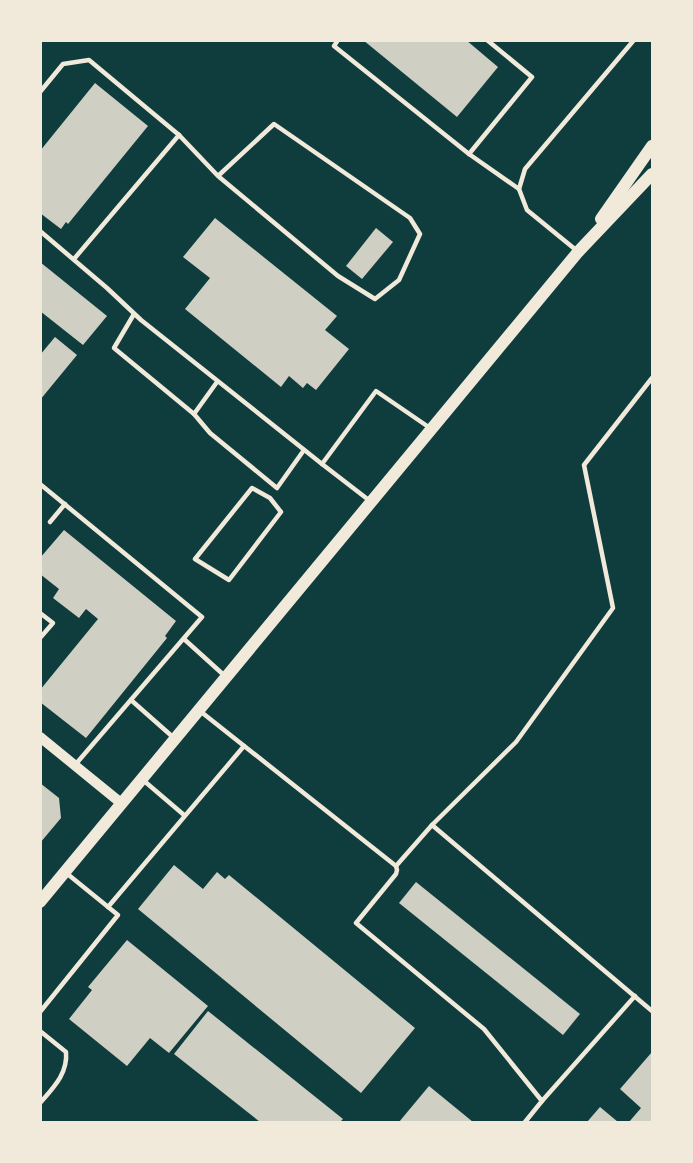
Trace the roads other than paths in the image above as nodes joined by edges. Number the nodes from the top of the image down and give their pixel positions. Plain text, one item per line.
1 (338, 40) edge
2 (487, 40) edge
3 (634, 40) edge
4 (40, 92) edge
5 (179, 135) junction
6 (652, 146) edge
7 (469, 154) junction
8 (652, 174) edge
9 (218, 176) junction
10 (519, 189) junction
11 (40, 231) edge
12 (578, 252) junction
13 (74, 259) junction
14 (134, 314) junction
15 (652, 378) edge
16 (218, 382) junction
17 (194, 414) junction
18 (431, 429) junction
19 (304, 450) junction
20 (322, 464) junction
21 (40, 484) edge
22 (277, 488) junction
23 (270, 498) junction
24 (371, 502) junction
25 (65, 504) junction
26 (50, 522) dead end
27 (40, 613) edge
28 (40, 638) edge
29 (184, 639) junction
30 (226, 677) junction
31 (131, 700) junction
32 (198, 710) junction
33 (40, 737) edge
34 (175, 738) junction
35 (244, 746) junction
36 (75, 765) junction
37 (142, 778) junction
38 (121, 803) junction
39 (184, 815) junction
40 (432, 825) junction
41 (396, 866) junction
42 (65, 872) junction
43 (40, 902) edge
44 (108, 907) junction
45 (635, 996) junction
46 (652, 1011) edge
47 (40, 1012) edge
48 (40, 1031) edge
49 (542, 1101) junction
50 (40, 1103) edge
51 (525, 1122) edge

1 - 7 lane
2 - 7 lane
3 - 10 lane
4 - 5 lane
5 - 9 lane
5 - 13 lane
6 - 12 main road
7 - 10 lane
8 - 12 main road
9 - 9 lane
10 - 12 lane
11 - 13 lane
12 - 18 main road
13 - 14 lane
14 - 16 lane
14 - 17 lane
15 - 40 lane
16 - 17 lane
16 - 19 lane
17 - 22 lane
18 - 20 lane
18 - 24 main road
19 - 20 lane
19 - 22 lane
20 - 24 lane
21 - 25 lane
22 - 23 lane
23 - 23 lane
24 - 30 main road
25 - 26 lane
25 - 29 lane
27 - 28 lane
29 - 30 lane
29 - 31 lane
30 - 32 main road
31 - 34 lane
31 - 36 lane
32 - 34 main road
32 - 35 lane
33 - 36 street
34 - 37 main road
35 - 39 lane
35 - 41 lane
36 - 38 street
37 - 38 main road
37 - 39 lane
38 - 42 main road
39 - 44 lane
40 - 41 lane
40 - 45 lane
41 - 49 lane
42 - 43 main road
42 - 44 lane
44 - 47 lane
45 - 46 lane
45 - 49 lane
48 - 50 lane
49 - 51 lane

